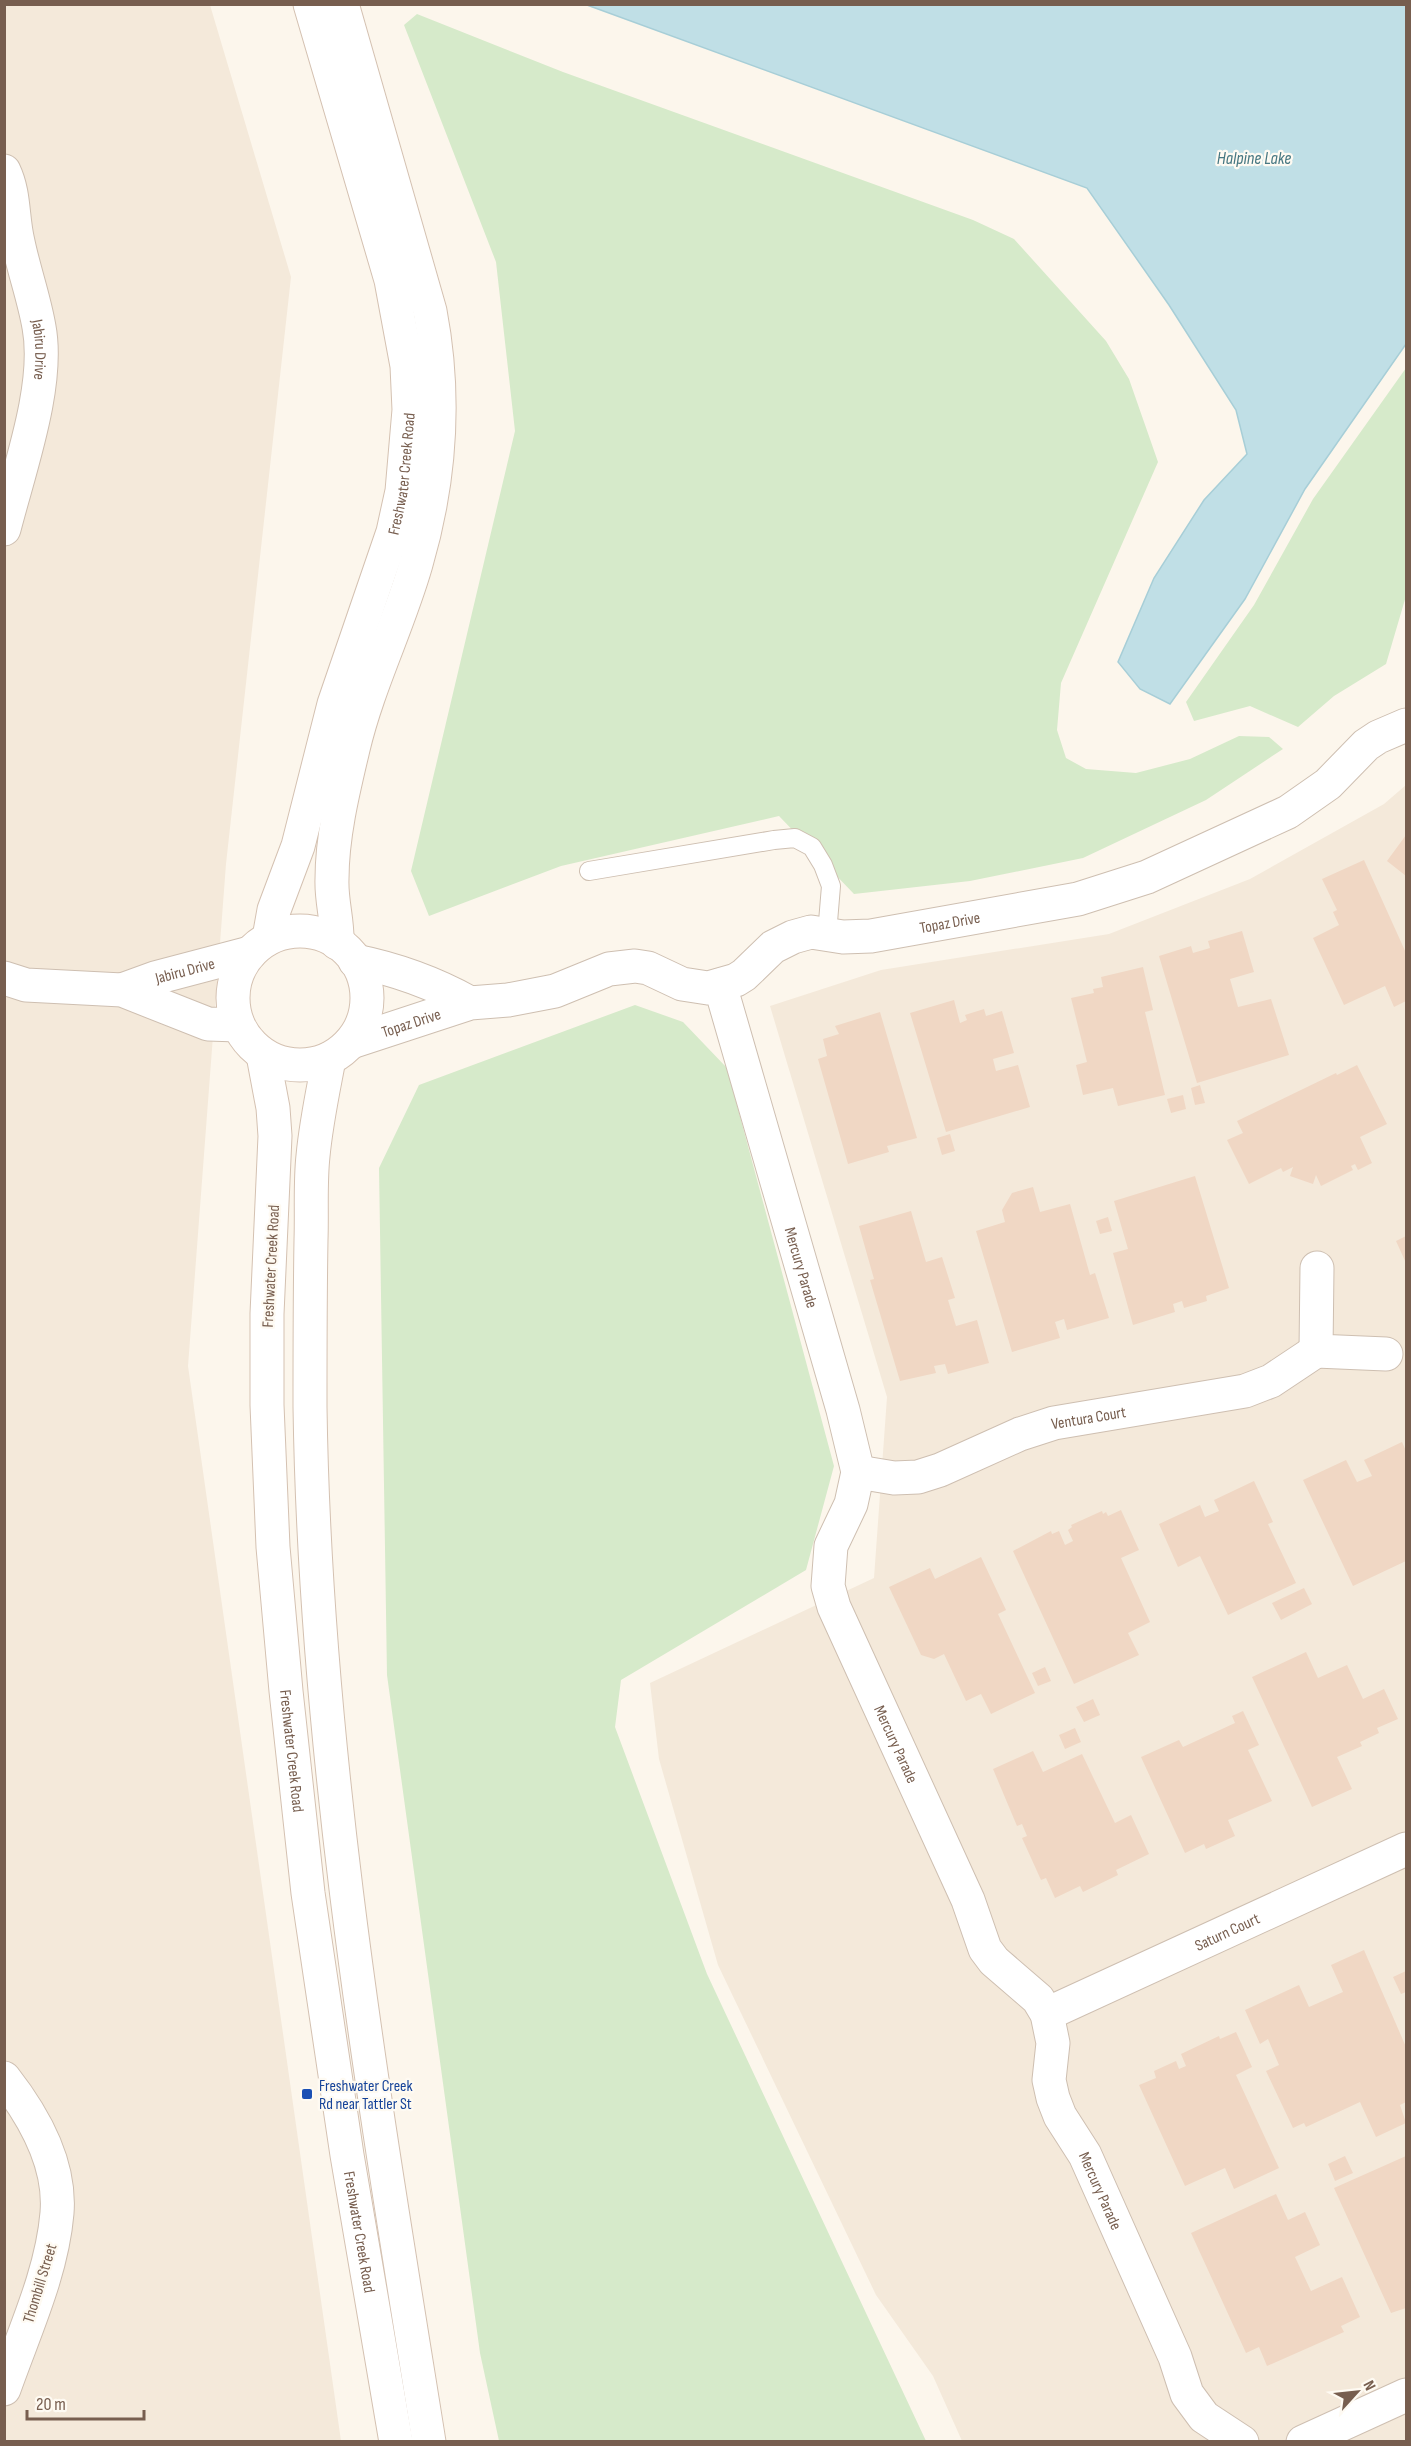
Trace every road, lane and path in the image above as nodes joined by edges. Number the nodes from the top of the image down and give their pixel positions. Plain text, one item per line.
1 (309, 4) edge
2 (342, 4) edge
3 (4, 171) edge
4 (4, 529) edge
5 (1407, 725) edge
6 (589, 871) dead end
7 (827, 934) junction
8 (260, 945) junction
9 (346, 952) junction
10 (4, 978) edge
11 (720, 985) junction
12 (122, 990) junction
13 (470, 1003) junction
14 (238, 1024) junction
15 (340, 1051) junction
16 (263, 1055) junction
17 (1317, 1268) dead end
18 (1316, 1351) junction
19 (1386, 1354) dead end
20 (858, 1472) junction
21 (1407, 1849) edge
22 (1047, 2014) junction
23 (4, 2078) edge
24 (4, 2389) edge
25 (1407, 2395) edge
26 (396, 2442) edge
27 (429, 2442) edge
28 (1242, 2442) edge
29 (1303, 2442) edge

1 - 8 street, Freshwater Creek Road
2 - 9 street, Freshwater Creek Road
3 - 4 street, Jabiru Drive
5 - 7 street, Topaz Drive
6 - 7 lane
7 - 11 street, Topaz Drive
8 - 9 street
8 - 12 street, Jabiru Drive
8 - 14 street
9 - 13 street, Topaz Drive
9 - 15 street
10 - 12 street, Jabiru Drive
11 - 13 street, Topaz Drive
11 - 20 street, Mercury Parade
12 - 14 street, Jabiru Drive
13 - 15 street, Topaz Drive
14 - 16 street
15 - 16 street
15 - 27 street, Freshwater Creek Road
16 - 26 street, Freshwater Creek Road
17 - 18 street
18 - 19 street
18 - 20 street, Ventura Court
20 - 22 street, Mercury Parade
21 - 22 street, Saturn Court
22 - 28 street, Mercury Parade
23 - 24 street, Thombill Street
25 - 29 street

